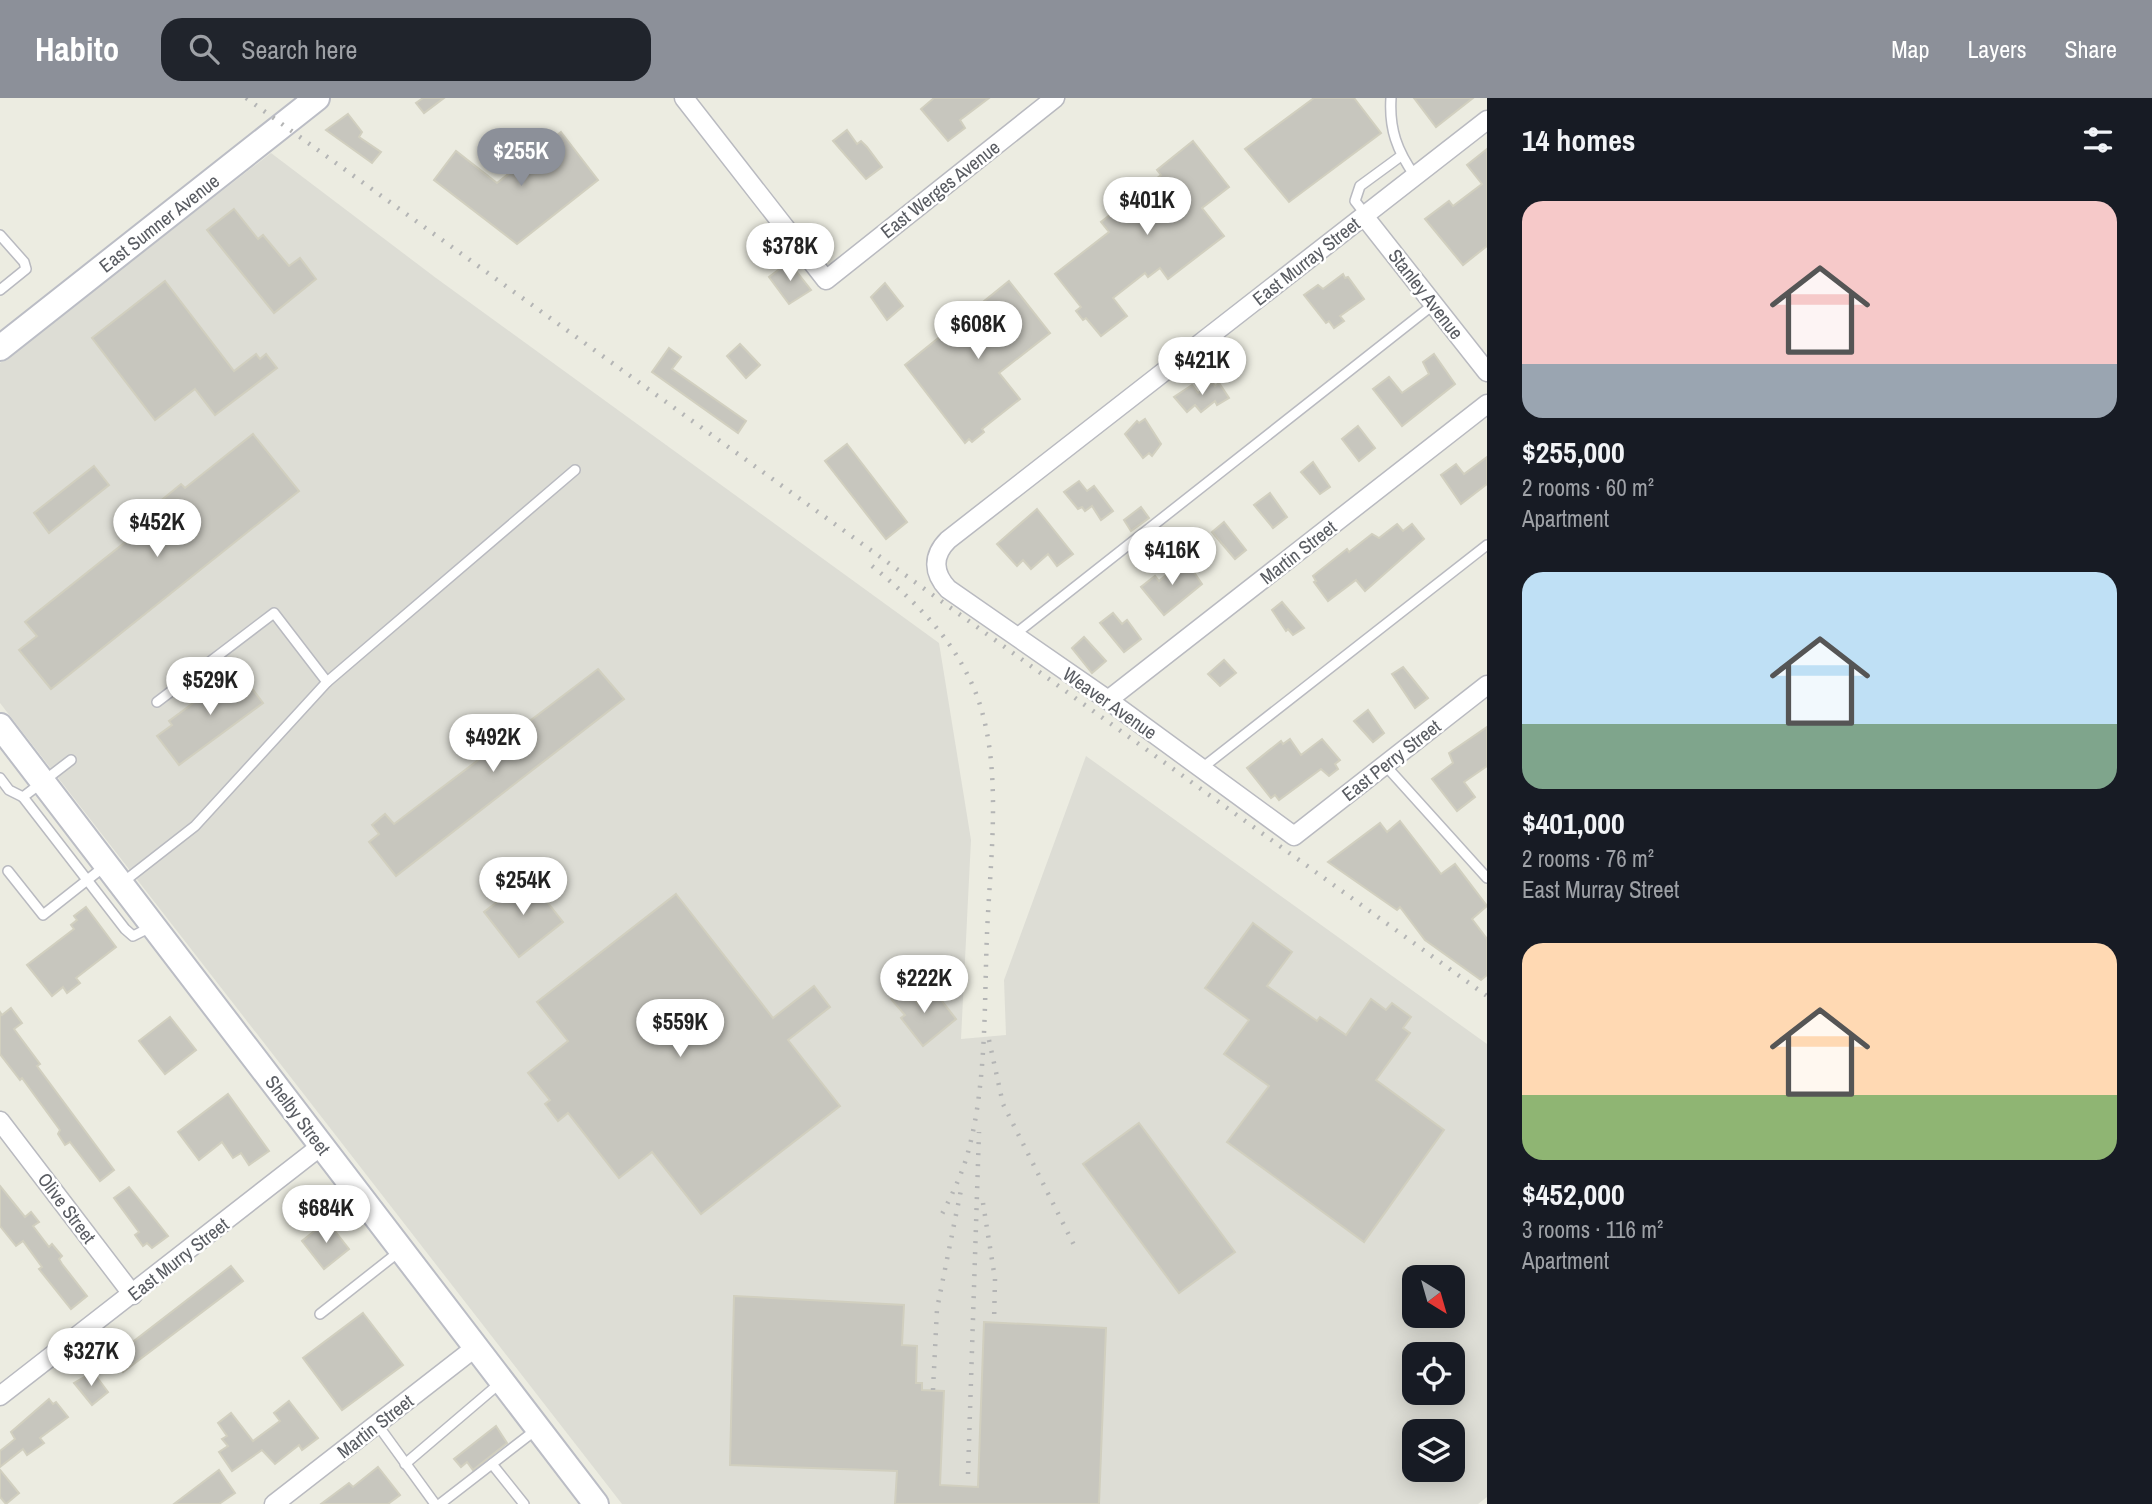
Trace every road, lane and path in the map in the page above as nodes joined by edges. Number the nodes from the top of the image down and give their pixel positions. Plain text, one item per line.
1 (317, 98) edge
2 (1055, 98) edge
3 (1391, 98) edge
4 (691, 100) edge
5 (1487, 120) edge
6 (1401, 156) junction
7 (1415, 176) junction
8 (1365, 215) junction
9 (0, 235) edge
10 (0, 290) edge
11 (1434, 304) junction
12 (0, 348) edge
13 (1487, 372) edge
14 (1487, 404) edge
15 (575, 470) dead end
16 (1487, 545) edge
17 (935, 565) joint
18 (1014, 635) junction
19 (327, 682) junction
20 (1487, 685) edge
21 (1108, 700) junction
22 (157, 702) dead end
23 (1, 730) edge
24 (71, 760) dead end
25 (1385, 765) junction
26 (1202, 768) junction
27 (0, 778) edge
28 (43, 782) junction
29 (23, 797) junction
30 (1294, 836) joint
31 (8, 872) dead end
32 (105, 876) junction
33 (1487, 878) edge
34 (153, 926) junction
35 (0, 1121) edge
36 (321, 1146) junction
37 (401, 1250) junction
38 (133, 1295) junction
39 (320, 1314) dead end
40 (476, 1347) junction
41 (501, 1382) junction
42 (0, 1396) edge
43 (377, 1424) junction
44 (538, 1428) junction
45 (405, 1464) junction
46 (492, 1464) junction
47 (274, 1504) edge
48 (437, 1504) edge
49 (524, 1504) edge
50 (596, 1504) edge

1 - 12 main road, East Sumner Avenue
2 - 4 street, East Werges Avenue
3 - 6 lane
5 - 7 street, East Murray Street
6 - 7 lane
6 - 8 lane
7 - 8 street, East Murray Street
8 - 11 street, Stanley Avenue
8 - 17 street, East Murray Street
9 - 10 lane
11 - 13 street, Stanley Avenue
11 - 18 lane
14 - 21 street, Martin Street
15 - 19 lane
16 - 26 lane
17 - 18 street, Weaver Avenue
18 - 21 street, Weaver Avenue
19 - 22 lane
19 - 32 lane
20 - 25 street, East Perry Street
21 - 26 street, Weaver Avenue
23 - 28 main road, Shelby Street
24 - 28 lane
25 - 30 street, East Perry Street
25 - 33 lane
26 - 30 street, Weaver Avenue
27 - 29 lane
28 - 29 lane
28 - 32 main road, Shelby Street
29 - 32 lane
31 - 32 lane
32 - 34 main road, Shelby Street
32 - 34 lane
34 - 36 main road, Shelby Street
35 - 38 street, Olive Street
36 - 37 main road, Shelby Street
36 - 38 street, East Murry Street
37 - 39 lane
37 - 40 main road, Shelby Street
38 - 42 street, East Murry Street
40 - 41 main road, Shelby Street
40 - 43 street, Martin Street
41 - 44 main road, Shelby Street
41 - 45 lane
43 - 45 lane
43 - 47 street, Martin Street
44 - 46 lane
44 - 50 main road, Shelby Street
45 - 48 lane
46 - 48 lane
46 - 49 lane

